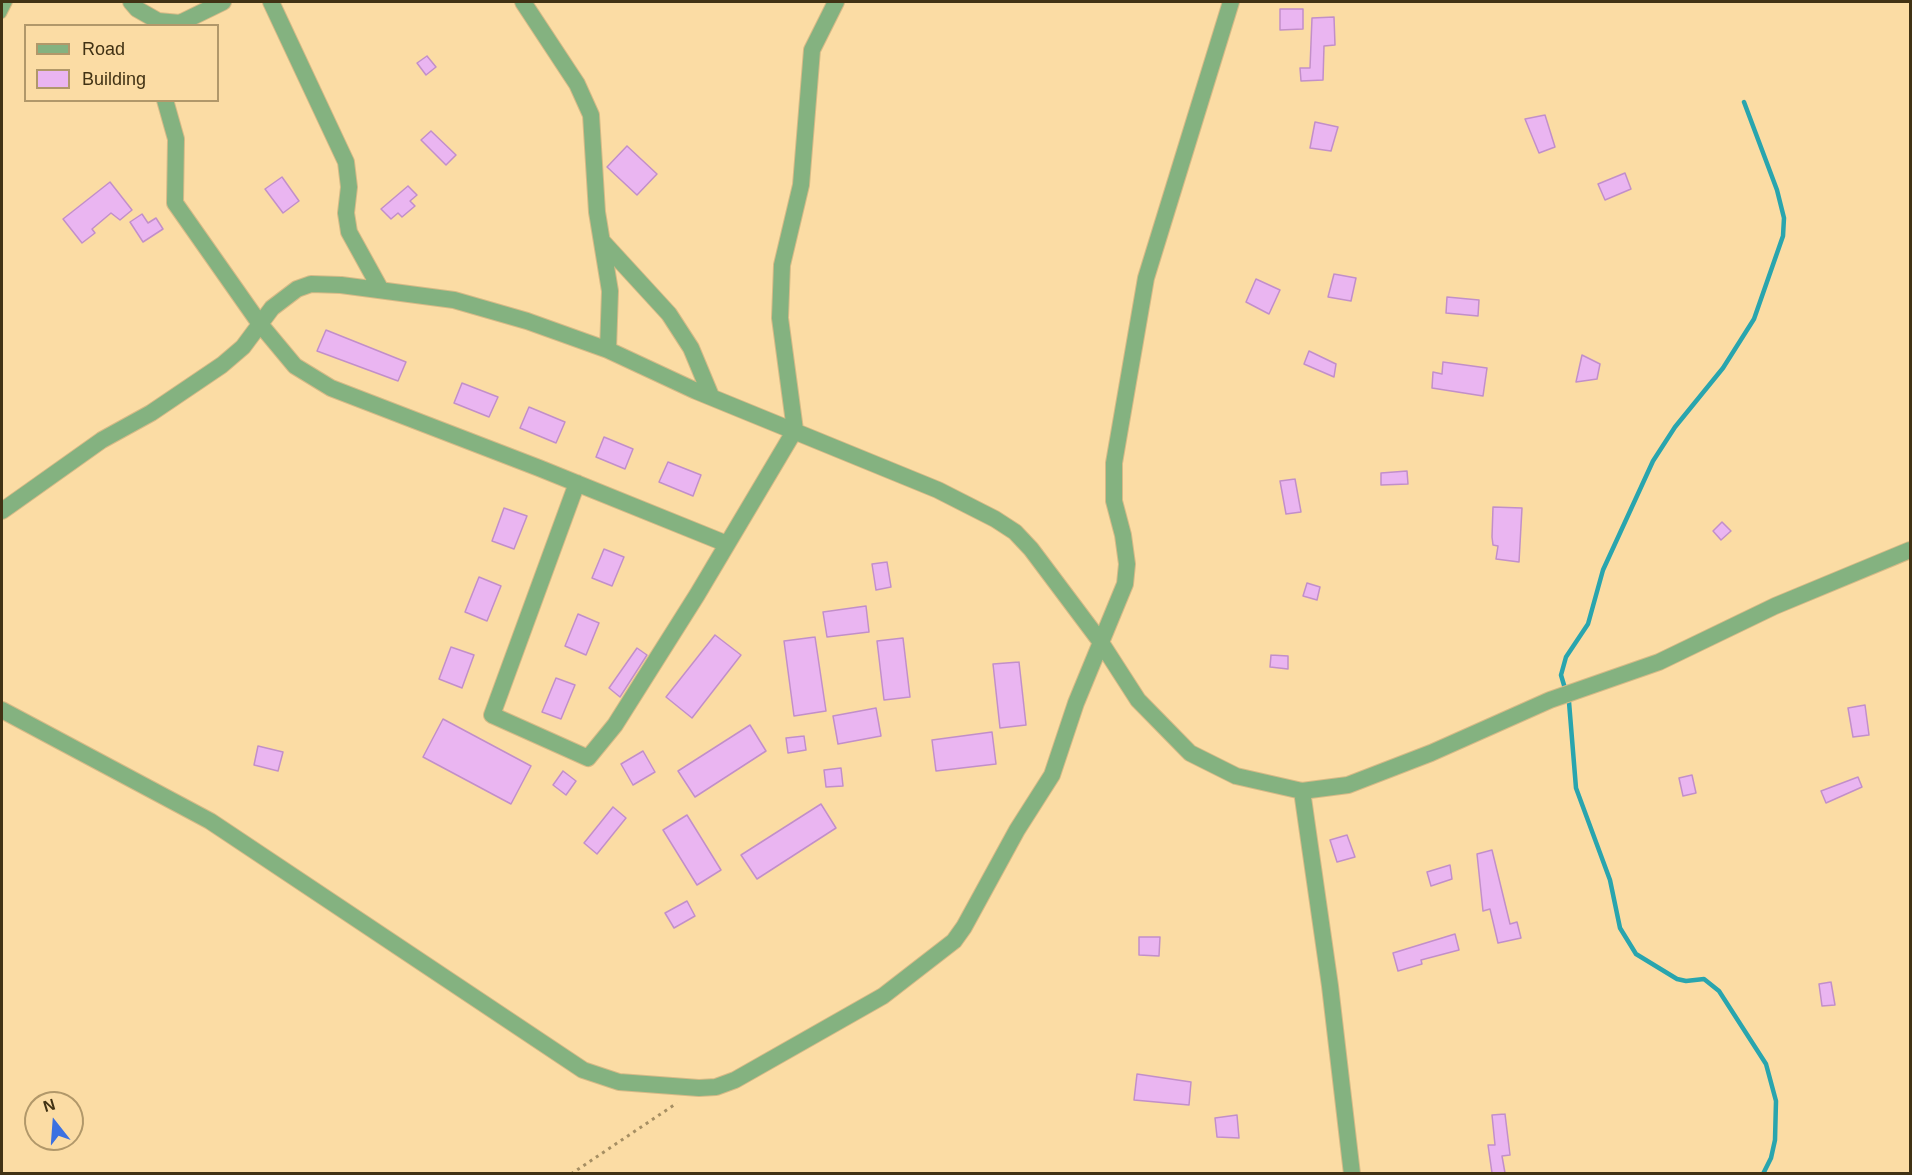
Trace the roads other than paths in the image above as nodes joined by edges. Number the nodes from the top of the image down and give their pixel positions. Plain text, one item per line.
1 (8, 2) edge
2 (224, 2) edge
3 (271, 2) edge
4 (523, 2) edge
5 (836, 2) edge
6 (1231, 2) edge
7 (134, 5) edge
8 (2, 14) edge
9 (141, 24) edge
10 (166, 102) edge
11 (602, 241) junction
12 (381, 290) junction
13 (260, 324) junction
14 (608, 350) junction
15 (711, 396) junction
16 (795, 430) junction
17 (576, 483) junction
18 (2, 511) edge
19 (728, 544) junction
20 (1911, 550) edge
21 (1100, 641) junction
22 (2, 710) edge
23 (1302, 790) junction
24 (1352, 1173) edge

1 - 8 lane
2 - 7 street
3 - 12 street
4 - 11 street
5 - 16 street
6 - 21 street
7 - 9 street
10 - 13 street
11 - 14 street
11 - 15 street
12 - 13 street
12 - 14 street
13 - 17 street
13 - 18 street
14 - 15 street
15 - 16 street
16 - 19 street
16 - 21 street
17 - 19 street
17 - 19 street
20 - 23 street
21 - 22 street
21 - 23 street
23 - 24 street

